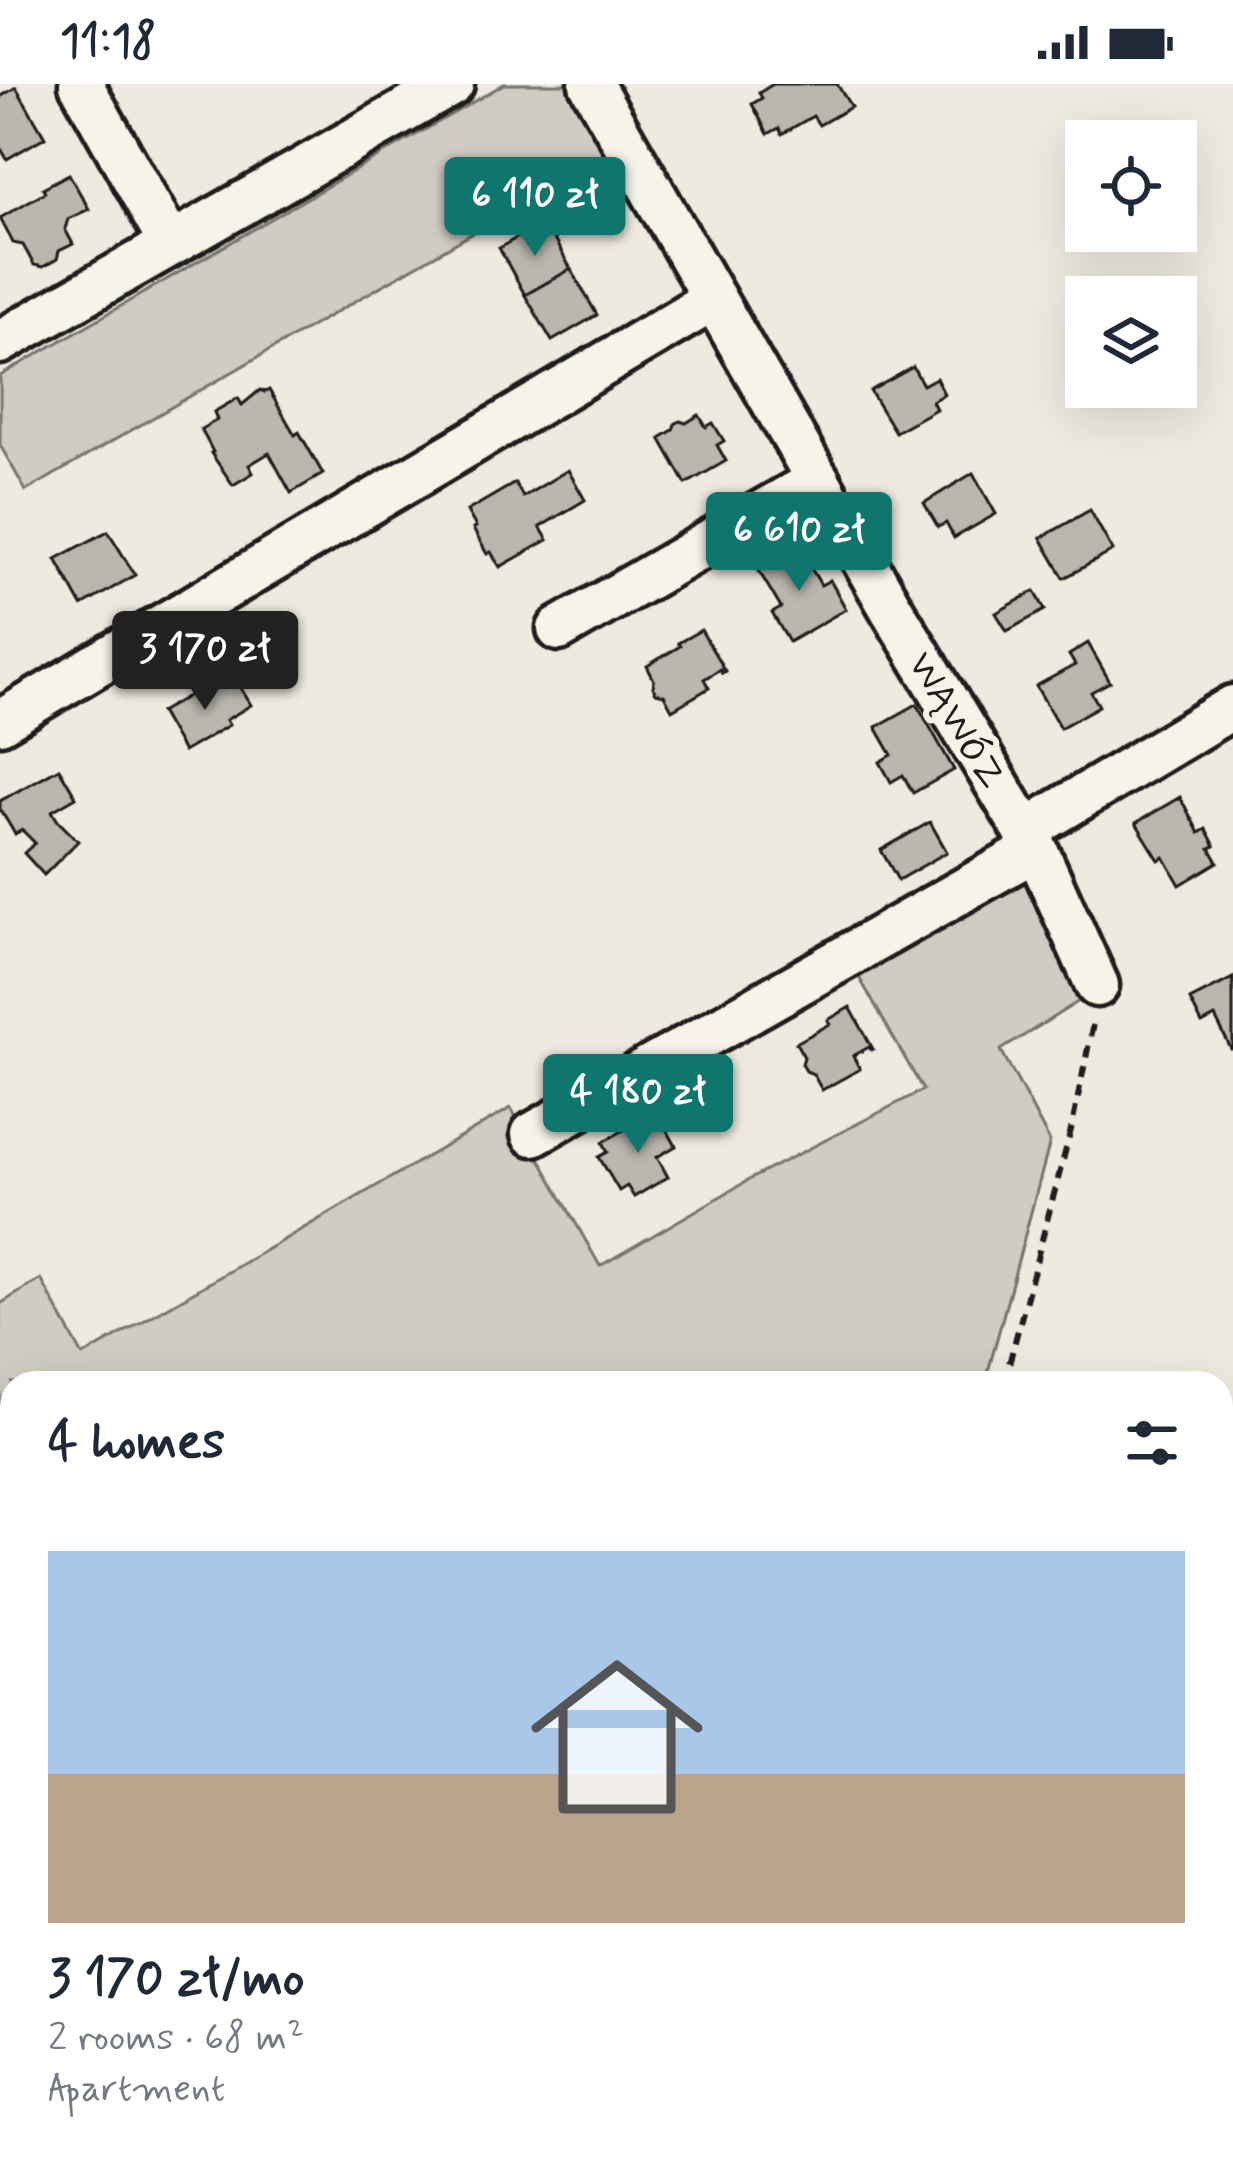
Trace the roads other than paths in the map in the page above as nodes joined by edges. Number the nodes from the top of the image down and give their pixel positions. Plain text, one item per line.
1 (81, 84) edge
2 (452, 84) edge
3 (591, 84) edge
4 (170, 243) junction
5 (714, 299) junction
6 (0, 342) edge
7 (818, 480) junction
8 (559, 629) dead end
9 (1233, 707) edge
10 (0, 722) edge
11 (1030, 840) junction
12 (1097, 986) dead end
13 (533, 1134) dead end

1 - 4 street
2 - 4 street
3 - 5 street, WĄWÓZ
4 - 6 street
5 - 7 street, WĄWÓZ
5 - 10 street
7 - 8 street
7 - 11 street, WĄWÓZ
9 - 11 street
11 - 12 street, WĄWÓZ
11 - 13 street

